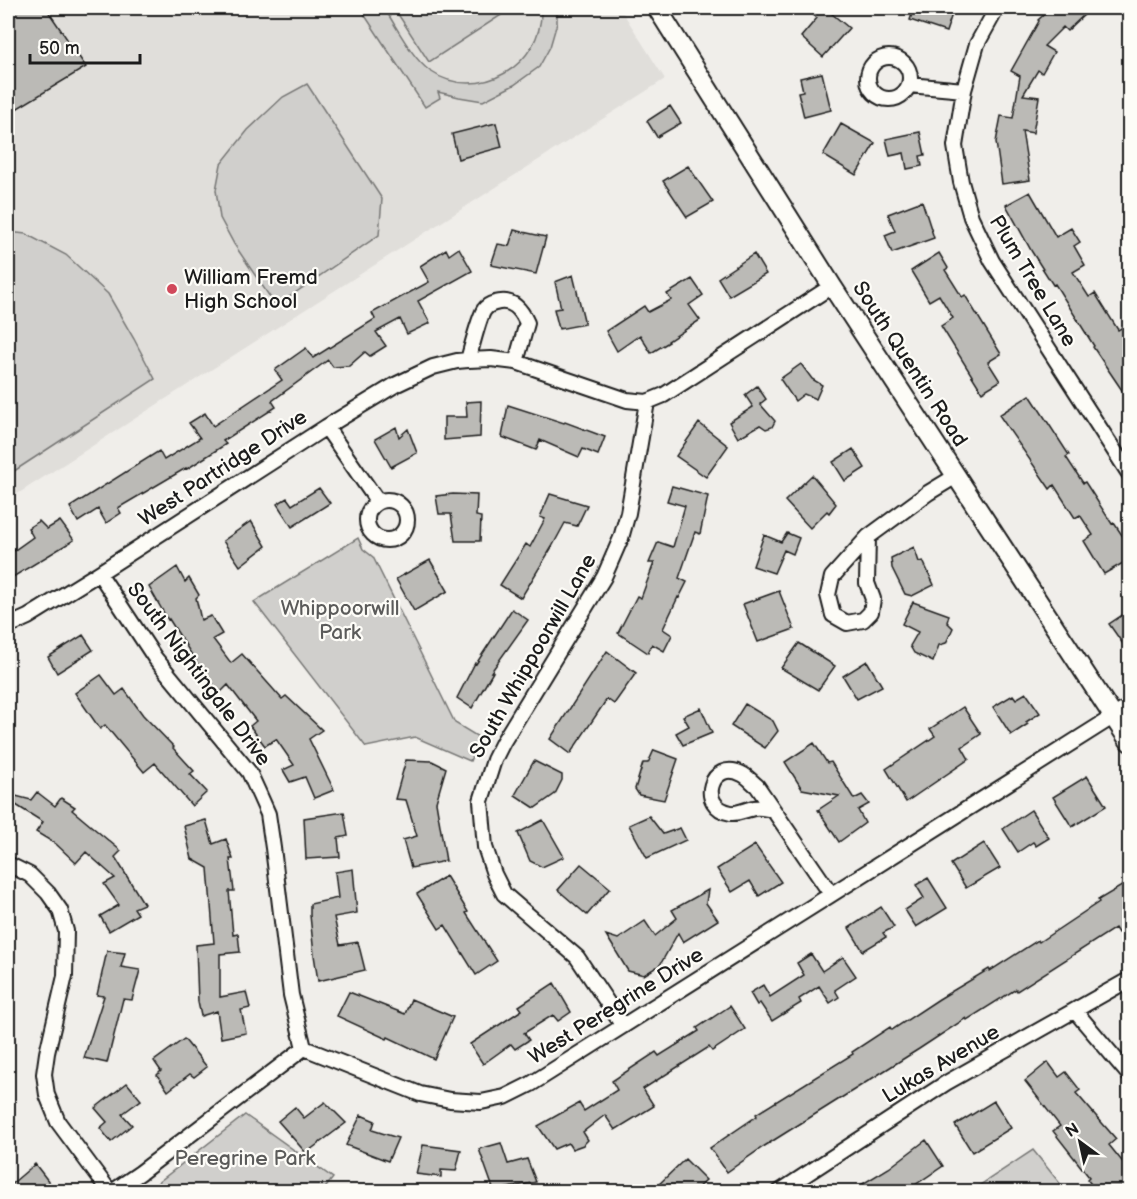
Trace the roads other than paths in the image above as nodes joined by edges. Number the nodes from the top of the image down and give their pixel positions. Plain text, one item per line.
1 (657, 8) edge
2 (997, 8) edge
3 (909, 85) dead end
4 (964, 90) junction
5 (832, 286) junction
6 (468, 360) junction
7 (516, 362) junction
8 (647, 402) junction
9 (326, 427) junction
10 (1130, 475) edge
11 (956, 476) junction
12 (378, 502) dead end
13 (868, 537) junction
14 (99, 573) junction
15 (8, 626) edge
16 (1130, 706) edge
17 (1114, 717) junction
18 (1130, 742) edge
19 (773, 810) dead end
20 (8, 864) edge
21 (831, 894) junction
22 (1130, 979) edge
23 (1075, 1011) junction
24 (623, 1026) junction
25 (304, 1048) junction
26 (1130, 1076) edge
27 (111, 1191) edge
28 (779, 1191) edge

1 - 5 main road, South Quentin Road
2 - 4 street, Plum Tree Lane
3 - 4 street
4 - 10 street, Plum Tree Lane
5 - 8 street
5 - 11 main road, South Quentin Road
6 - 7 street, West Partridge Drive
6 - 7 street
6 - 9 street, West Partridge Drive
7 - 8 street, West Partridge Drive
8 - 24 street, South Whippoorwill Lane
9 - 12 street
9 - 14 street, West Partridge Drive
11 - 13 street
11 - 17 main road, South Quentin Road
13 - 13 street
14 - 15 street, West Partridge Drive
14 - 25 street, South Nightingale Drive
16 - 17 street, West Peregrine Drive
17 - 18 main road, South Quentin Road
17 - 21 street, West Peregrine Drive
19 - 21 street
20 - 27 street
21 - 24 street, West Peregrine Drive
22 - 23 street, Lukas Avenue
23 - 26 street
23 - 28 street, Lukas Avenue
24 - 25 street, West Peregrine Drive
25 - 27 street

